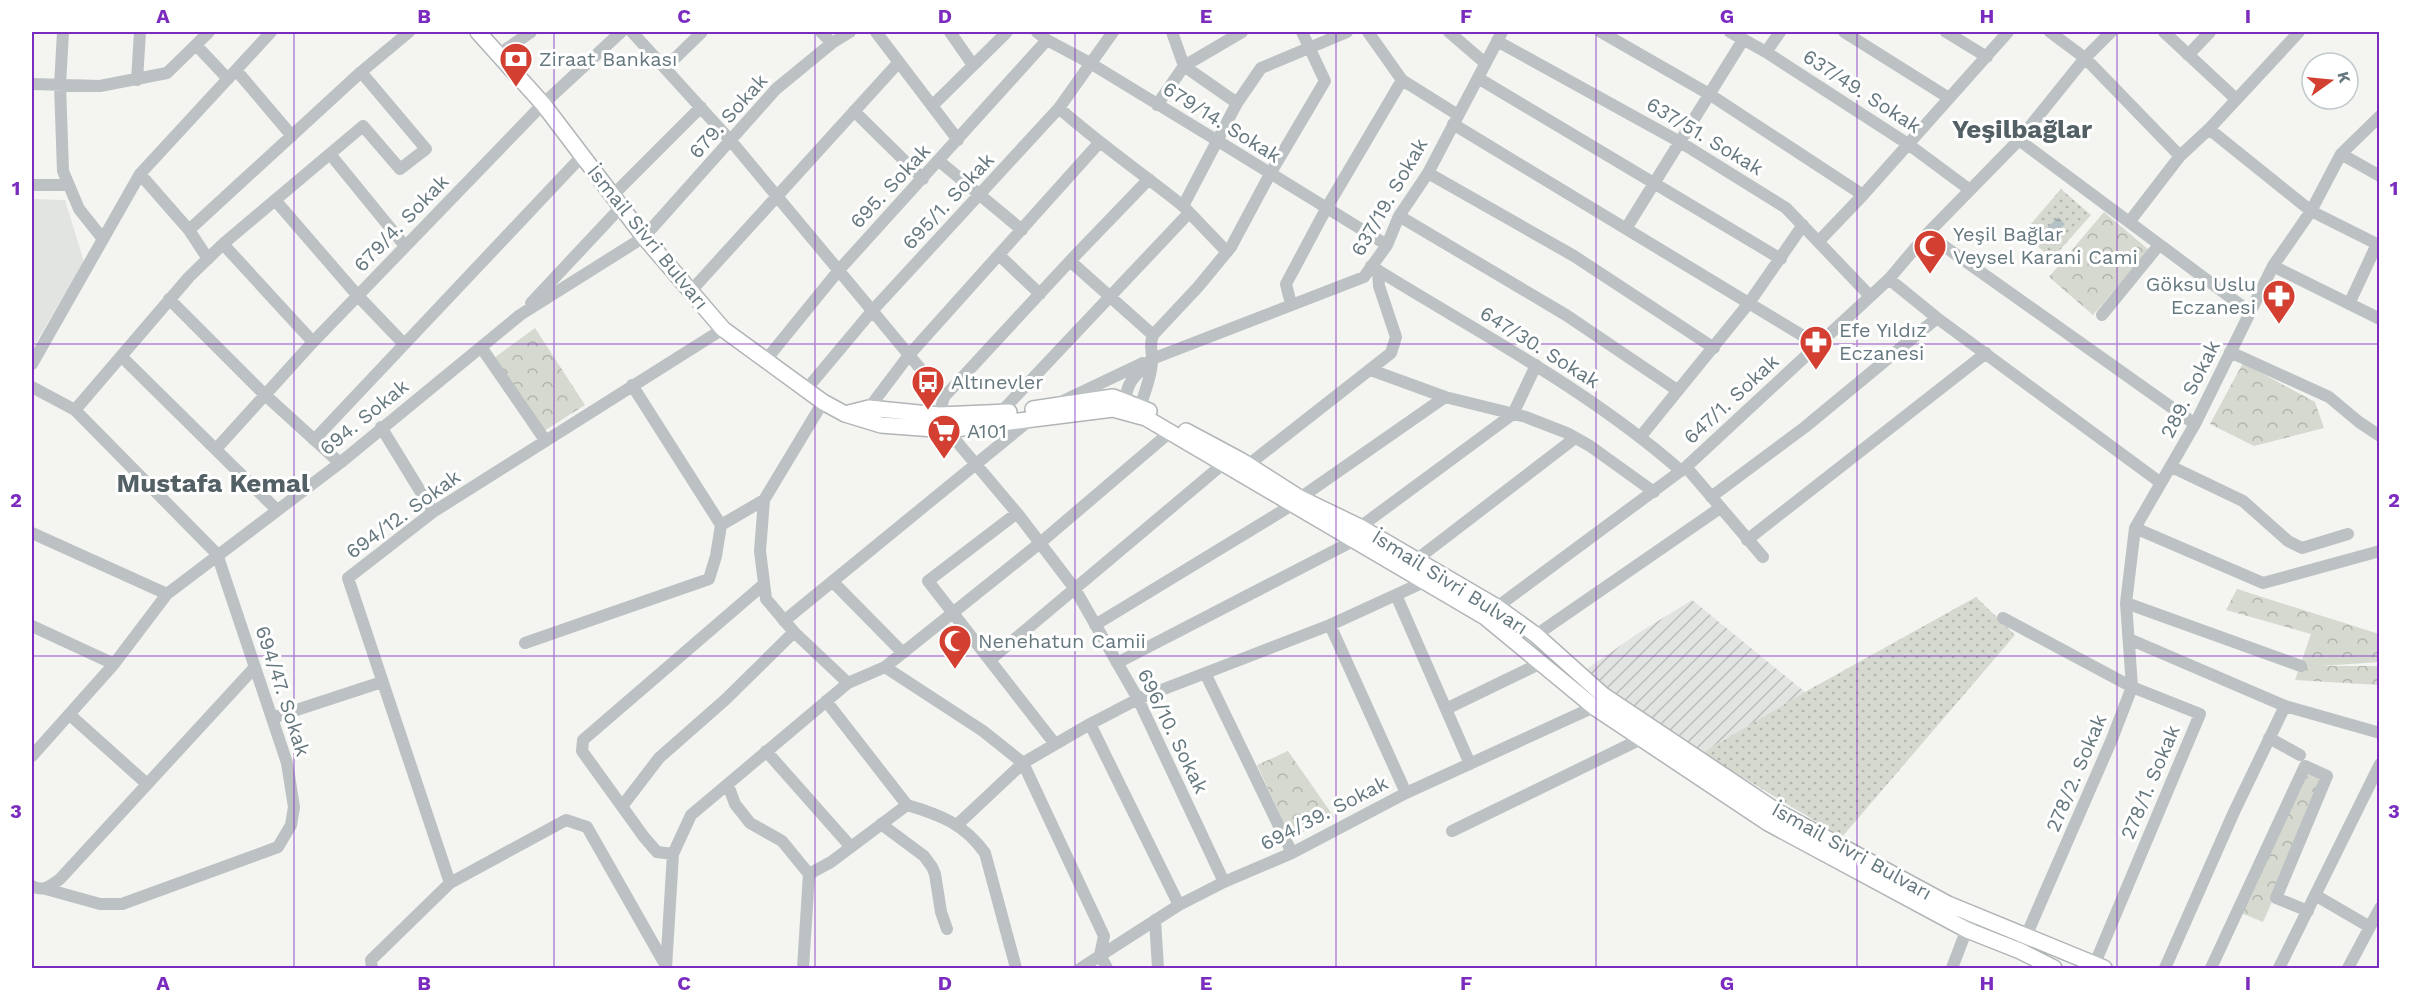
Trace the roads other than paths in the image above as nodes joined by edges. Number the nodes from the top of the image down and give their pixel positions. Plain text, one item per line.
1 (63, 32) edge
2 (140, 32) edge
3 (209, 32) edge
4 (272, 32) edge
5 (409, 32) edge
6 (478, 32) edge
7 (531, 32) edge
8 (632, 32) edge
9 (702, 32) edge
10 (821, 32) edge
11 (850, 32) edge
12 (876, 32) edge
13 (950, 32) edge
14 (1007, 32) edge
15 (1037, 32) edge
16 (1172, 32) edge
17 (1242, 32) edge
18 (1302, 32) edge
19 (1347, 32) edge
20 (1368, 32) edge
21 (1449, 32) edge
22 (1601, 32) edge
23 (1730, 32) edge
24 (1780, 32) edge
25 (1844, 32) edge
26 (1946, 32) edge
27 (2008, 32) edge
28 (2050, 32) edge
29 (2110, 32) edge
30 (2164, 32) edge
31 (2210, 32) edge
32 (2299, 32) edge
33 (618, 33) edge
34 (1110, 33) edge
35 (1500, 36) edge
36 (1047, 40) junction
37 (1743, 40) junction
38 (832, 43) junction
39 (195, 45) junction
40 (1311, 47) junction
41 (1766, 52) junction
42 (500, 54) junction
43 (2188, 55) junction
44 (1987, 57) junction
45 (2085, 58) junction
46 (898, 62) junction
47 (1090, 63) junction
48 (1485, 63) junction
49 (973, 65) junction
50 (1184, 66) junction
51 (665, 68) junction
52 (360, 72) junction
53 (232, 74) junction
54 (1478, 78) junction
55 (137, 80) junction
56 (1402, 80) junction
57 (32, 84) edge
58 (60, 85) junction
59 (1709, 94) junction
60 (1949, 98) junction
61 (2236, 99) junction
62 (1237, 103) junction
63 (543, 104) junction
64 (1157, 105) junction
65 (932, 106) junction
66 (701, 107) junction
67 (1059, 108) junction
68 (854, 111) junction
69 (2379, 116) edge
70 (1456, 119) junction
71 (2209, 129) junction
72 (292, 136) junction
73 (958, 140) junction
74 (2019, 140) junction
75 (731, 141) junction
76 (1218, 141) junction
77 (1680, 142) junction
78 (1099, 143) junction
79 (1908, 144) junction
80 (330, 154) junction
81 (2341, 154) junction
82 (582, 156) junction
83 (2180, 156) junction
84 (939, 161) junction
85 (1428, 173) junction
86 (140, 174) junction
87 (1270, 174) junction
88 (2379, 176) edge
89 (922, 179) junction
90 (1149, 179) junction
91 (1655, 184) junction
92 (32, 185) edge
93 (69, 185) junction
94 (1970, 190) junction
95 (776, 195) junction
96 (981, 195) junction
97 (1863, 195) junction
98 (275, 200) junction
99 (617, 201) junction
100 (1326, 209) junction
101 (1185, 210) junction
102 (2311, 211) junction
103 (1399, 216) junction
104 (2130, 221) junction
105 (1803, 225) junction
106 (1627, 227) junction
107 (189, 230) junction
108 (1022, 230) junction
109 (1927, 234) junction
110 (644, 237) junction
111 (103, 239) junction
112 (1819, 241) junction
113 (223, 244) junction
114 (2159, 244) junction
115 (1387, 245) junction
116 (2378, 245) edge
117 (405, 246) junction
118 (1227, 252) junction
119 (1000, 255) junction
120 (208, 259) junction
121 (1781, 259) junction
122 (1070, 261) junction
123 (2273, 266) junction
124 (1375, 268) junction
125 (839, 270) junction
126 (1889, 279) junction
127 (690, 292) junction
128 (1040, 294) junction
129 (358, 296) junction
130 (1870, 296) junction
131 (1112, 297) junction
132 (169, 299) junction
133 (1749, 303) junction
134 (1291, 304) junction
135 (2349, 304) junction
136 (873, 311) junction
137 (2250, 312) junction
138 (520, 315) junction
139 (2102, 315) dead end
140 (1937, 318) junction
141 (2379, 319) edge
142 (723, 329) junction
143 (1153, 335) junction
144 (314, 342) junction
145 (404, 344) junction
146 (1818, 345) junction
147 (481, 346) junction
148 (1714, 348) junction
149 (2230, 352) junction
150 (1986, 353) junction
151 (909, 355) junction
152 (122, 357) junction
153 (1152, 359) junction
154 (765, 361) junction
155 (32, 364) edge
156 (1536, 365) junction
157 (1371, 370) junction
158 (632, 385) junction
159 (32, 387) edge
160 (1677, 390) junction
161 (805, 391) junction
162 (264, 394) junction
163 (944, 397) junction
164 (1445, 397) junction
165 (823, 402) junction
166 (1054, 406) junction
167 (1131, 406) junction
168 (868, 408) junction
169 (75, 410) junction
170 (845, 414) junction
171 (999, 414) junction
172 (1513, 414) junction
173 (939, 415) junction
174 (1031, 419) junction
175 (2195, 424) junction
176 (381, 427) junction
177 (947, 430) junction
178 (1169, 433) junction
179 (1641, 436) junction
180 (2379, 436) edge
181 (1575, 438) junction
182 (314, 440) junction
183 (545, 440) junction
184 (216, 449) junction
185 (340, 463) junction
186 (977, 464) junction
187 (1223, 464) junction
188 (1248, 465) junction
189 (2172, 467) junction
190 (1684, 469) junction
191 (2161, 483) junction
192 (1654, 492) junction
193 (1712, 497) junction
194 (764, 500) junction
195 (1296, 501) junction
196 (1720, 508) junction
197 (277, 510) junction
198 (433, 512) junction
199 (1017, 513) junction
200 (721, 525) junction
201 (2135, 528) junction
202 (32, 532) edge
203 (1357, 534) junction
204 (2348, 534) dead end
205 (1747, 540) junction
206 (1040, 543) junction
207 (2379, 551) edge
208 (217, 554) junction
209 (1763, 557) dead end
210 (1416, 560) junction
211 (833, 582) junction
212 (1424, 582) junction
213 (764, 584) junction
214 (1075, 589) junction
215 (167, 594) junction
216 (1396, 595) junction
217 (2126, 603) junction
218 (1497, 607) junction
219 (952, 612) junction
220 (2003, 618) dead end
221 (784, 621) junction
222 (1095, 625) junction
223 (1330, 625) junction
224 (32, 626) edge
225 (794, 632) junction
226 (1536, 635) junction
227 (2129, 639) junction
228 (525, 643) dead end
229 (903, 653) junction
230 (990, 660) junction
231 (1117, 663) junction
232 (1541, 663) junction
233 (114, 664) junction
234 (2301, 666) dead end
235 (255, 667) junction
236 (885, 667) junction
237 (1206, 675) junction
238 (382, 682) junction
239 (848, 683) junction
240 (2133, 687) junction
241 (1138, 699) junction
242 (826, 701) junction
243 (2284, 706) junction
244 (1594, 707) junction
245 (1446, 709) junction
246 (70, 715) junction
247 (272, 718) junction
248 (1090, 724) junction
249 (1645, 732) junction
250 (2379, 733) edge
251 (2269, 738) junction
252 (1055, 744) junction
253 (766, 751) junction
254 (2300, 755) dead end
255 (32, 756) edge
256 (1023, 763) junction
257 (1470, 764) junction
258 (2379, 764) edge
259 (147, 784) junction
260 (728, 785) junction
261 (1406, 793) junction
262 (623, 805) junction
263 (907, 805) junction
264 (881, 824) junction
265 (958, 824) junction
266 (1452, 831) dead end
267 (850, 847) junction
268 (1292, 853) junction
269 (673, 854) junction
270 (809, 874) junction
271 (1224, 882) junction
272 (450, 883) junction
273 (32, 886) edge
274 (46, 889) junction
275 (2315, 895) junction
276 (1179, 905) junction
277 (2379, 908) edge
278 (2308, 911) junction
279 (1973, 915) junction
280 (1155, 921) junction
281 (2370, 927) junction
282 (947, 929) dead end
283 (1967, 930) junction
284 (2026, 936) junction
285 (2020, 951) junction
286 (1100, 955) junction
287 (2097, 967) edge
288 (669, 968) edge
289 (372, 969) edge
290 (802, 969) edge
291 (1016, 969) edge
292 (1081, 969) edge
293 (1107, 969) edge
294 (1158, 969) edge
295 (1952, 969) edge
296 (2054, 969) edge
297 (2165, 969) edge
298 (2211, 969) edge
299 (2279, 969) edge
300 (2348, 969) edge

1 - 58 street
2 - 55 street
3 - 39 street
4 - 53 street
5 - 52 street
6 - 42 main road, İsmail Sivri Bulvarı
7 - 42 street
8 - 51 street
9 - 51 street
10 - 38 street
11 - 38 street, 679. Sokak
12 - 46 street
13 - 49 street
14 - 49 street
15 - 36 street, 679/14. Sokak
16 - 50 street
17 - 50 street
18 - 40 street
19 - 40 street
20 - 56 street
21 - 48 street
22 - 59 street
23 - 37 street, 637/49. Sokak
24 - 41 street
25 - 60 street
26 - 44 street
27 - 44 street
28 - 45 street
29 - 45 street, 647/1. Sokak
30 - 43 street
31 - 43 street
32 - 61 street
33 - 63 street, 679/4. Sokak
34 - 47 street, 695/1. Sokak
35 - 48 street, 637/19. Sokak
35 - 77 street, 637/51. Sokak
36 - 47 street, 679/14. Sokak
36 - 73 street, 695. Sokak
37 - 41 street, 637/49. Sokak
37 - 59 street
38 - 75 street, 679. Sokak
39 - 53 street
39 - 55 street
40 - 62 street
40 - 87 street
41 - 79 street, 637/49. Sokak
42 - 63 main road, İsmail Sivri Bulvarı
43 - 61 street
44 - 60 street
45 - 74 street, 647/1. Sokak
45 - 83 street
46 - 65 street
46 - 68 street
47 - 64 street, 679/14. Sokak
47 - 67 street, 695/1. Sokak
48 - 54 street, 637/19. Sokak
49 - 65 street
50 - 62 street
50 - 64 street
51 - 66 street
52 - 72 street
52 - 80 street
53 - 72 street
53 - 86 street
54 - 70 street, 637/19. Sokak
54 - 91 street
55 - 58 street
56 - 70 street
56 - 100 street
57 - 58 street
58 - 93 street
59 - 77 street
59 - 97 street
60 - 79 street
61 - 71 street
62 - 76 street
63 - 82 main road, İsmail Sivri Bulvarı
63 - 117 street, 679/4. Sokak
64 - 76 street, 679/14. Sokak
65 - 73 street
66 - 75 street
66 - 99 street
67 - 78 street
67 - 96 street, 695/1. Sokak
68 - 89 street
68 - 95 street
69 - 81 street, 289. Sokak
70 - 85 street, 637/19. Sokak
70 - 106 street
71 - 83 street
71 - 102 street
72 - 107 street
73 - 84 street, 695. Sokak
74 - 94 street, 647/1. Sokak
74 - 104 street
75 - 95 street
75 - 110 street, 679. Sokak
76 - 87 street, 679/14. Sokak
76 - 101 street
77 - 91 street
77 - 105 street, 637/51. Sokak
78 - 90 street
78 - 108 street
79 - 94 street, 637/49. Sokak
79 - 97 street
80 - 98 street
80 - 117 street
81 - 88 street
81 - 102 street, 289. Sokak
82 - 99 main road, İsmail Sivri Bulvarı
82 - 145 street
83 - 104 street
84 - 89 street, 695. Sokak
84 - 96 street
85 - 103 street, 637/19. Sokak
85 - 148 street
86 - 107 street
86 - 111 street
87 - 100 street, 679/14. Sokak
87 - 118 street
89 - 125 street, 695. Sokak
90 - 101 street
90 - 122 street
91 - 106 street
91 - 121 street
92 - 93 street
93 - 111 street
94 - 109 street, 647/1. Sokak
95 - 125 street
95 - 127 street
96 - 108 street
96 - 136 street, 695/1. Sokak
97 - 112 street
98 - 113 street
98 - 129 street
99 - 110 main road, İsmail Sivri Bulvarı
99 - 138 street
100 - 115 street, 679/14. Sokak
100 - 134 street
101 - 118 street
101 - 131 street
102 - 116 street
102 - 123 street, 289. Sokak
103 - 115 street, 637/19. Sokak
103 - 160 street
104 - 114 street
105 - 112 street, 637/51. Sokak
105 - 121 street
106 - 133 street
107 - 120 street
108 - 119 street
109 - 126 street, 647/1. Sokak
109 - 175 street
110 - 127 main road, İsmail Sivri Bulvarı
110 - 138 street, 694. Sokak
111 - 155 street
112 - 130 street, 637/51. Sokak
113 - 120 street
113 - 144 street
114 - 137 street
114 - 139 street
115 - 124 street, 637/19. Sokak
116 - 135 street
117 - 129 street, 679/4. Sokak
118 - 143 street
119 - 128 street
119 - 151 street
120 - 132 street
121 - 133 street
122 - 128 street
122 - 131 street
123 - 135 street
123 - 137 street, 289. Sokak
124 - 134 street, 637/19. Sokak
124 - 156 street, 647/30. Sokak
124 - 157 street
125 - 136 street
125 - 154 street, 695. Sokak
126 - 130 street, 647/1. Sokak
126 - 140 street
127 - 142 main road, İsmail Sivri Bulvarı
128 - 163 street
129 - 144 street, 679/4. Sokak
129 - 145 street
130 - 146 street, 647/1. Sokak
131 - 143 street
131 - 171 street
132 - 152 street
132 - 162 street
133 - 146 street
133 - 148 street
134 - 153 street, 637/19. Sokak
135 - 141 street
136 - 151 street
136 - 161 street, 695/1. Sokak
137 - 149 street, 289. Sokak
138 - 147 street, 694. Sokak
140 - 150 street
140 - 193 street
142 - 154 main road, İsmail Sivri Bulvarı
142 - 158 street, 694/12. Sokak
143 - 153 street
144 - 162 street, 679/4. Sokak
145 - 182 street
146 - 190 street, 647/1. Sokak
147 - 176 street, 694. Sokak
147 - 183 street
148 - 160 street
149 - 175 street, 289. Sokak
149 - 180 street
150 - 191 street
150 - 205 street
151 - 163 street
151 - 168 street
152 - 169 street
152 - 184 street
153 - 166 street
153 - 167 street
153 - 167 street, 637/19. Sokak
154 - 161 main road, İsmail Sivri Bulvarı
156 - 172 street
156 - 179 street, 647/30. Sokak
157 - 164 street
157 - 188 street
158 - 183 street, 694/12. Sokak
158 - 200 street
159 - 169 street, 694/47. Sokak
160 - 179 street
161 - 165 main road, İsmail Sivri Bulvarı
162 - 182 street
162 - 184 street, 679/4. Sokak
163 - 173 street
164 - 172 street
164 - 195 street
165 - 170 main road, İsmail Sivri Bulvarı
165 - 194 street
166 - 167 main road, İsmail Sivri Bulvarı
166 - 171 main road, İsmail Sivri Bulvarı
167 - 174 main road, İsmail Sivri Bulvarı
167 - 178 main road, İsmail Sivri Bulvarı
167 - 188 main road, İsmail Sivri Bulvarı
168 - 170 main road, İsmail Sivri Bulvarı
168 - 173 main road, İsmail Sivri Bulvarı
169 - 208 street, 694/47. Sokak
170 - 177 main road, İsmail Sivri Bulvarı
171 - 173 main road, İsmail Sivri Bulvarı
172 - 181 street
172 - 203 street
174 - 177 main road, İsmail Sivri Bulvarı
174 - 186 street
175 - 189 street, 289. Sokak
176 - 185 street, 694. Sokak
176 - 198 street
177 - 186 street, 696/10. Sokak
178 - 187 main road, İsmail Sivri Bulvarı
178 - 206 street
179 - 190 street, 647/30. Sokak
181 - 192 street
181 - 210 street
182 - 185 street
183 - 198 street, 694/12. Sokak
184 - 197 street
185 - 197 street, 694. Sokak
186 - 199 street, 696/10. Sokak
186 - 211 street
187 - 195 main road, İsmail Sivri Bulvarı
187 - 214 street
188 - 195 main road, İsmail Sivri Bulvarı
189 - 191 street, 289. Sokak
189 - 204 street
190 - 192 street, 647/1. Sokak
190 - 193 street, 647/30. Sokak
191 - 201 street, 289. Sokak
192 - 218 street, 647/1. Sokak
193 - 196 street, 647/30. Sokak
194 - 200 street
194 - 213 street
195 - 203 main road, İsmail Sivri Bulvarı
195 - 222 street
196 - 205 street, 647/30. Sokak
196 - 226 street
197 - 208 street, 694. Sokak
198 - 238 street, 694/12. Sokak
199 - 206 street, 696/10. Sokak
199 - 219 street
200 - 228 street
201 - 207 street
201 - 217 street, 289. Sokak
202 - 215 street
203 - 210 main road, İsmail Sivri Bulvarı
203 - 212 main road, İsmail Sivri Bulvarı
203 - 231 street
205 - 209 street, 647/30. Sokak
206 - 214 street, 696/10. Sokak
206 - 219 street
208 - 215 street, 694. Sokak
208 - 235 street, 694/47. Sokak
210 - 218 main road, İsmail Sivri Bulvarı
211 - 221 street
211 - 229 street
212 - 216 street
212 - 232 main road, İsmail Sivri Bulvarı
213 - 221 street
213 - 262 street
214 - 222 street, 696/10. Sokak
214 - 230 street
215 - 233 street, 694. Sokak
216 - 223 street
216 - 245 street
217 - 227 street, 278/2. Sokak
217 - 234 street
218 - 226 main road, İsmail Sivri Bulvarı
219 - 229 street
219 - 230 street
220 - 240 street, 278/1. Sokak
221 - 225 street
222 - 231 street, 696/10. Sokak
223 - 237 street
223 - 261 street
224 - 233 street
225 - 239 street
225 - 262 street
226 - 249 main road, İsmail Sivri Bulvarı
227 - 240 street, 278/2. Sokak
227 - 243 street
229 - 236 street
230 - 252 street
231 - 241 street, 696/10. Sokak
232 - 244 main road, İsmail Sivri Bulvarı
232 - 245 street
233 - 246 street, 694. Sokak
235 - 247 street, 694/47. Sokak
235 - 259 street
236 - 239 street
236 - 256 street
237 - 241 street
237 - 268 street
238 - 247 street
238 - 272 street, 694/12. Sokak
239 - 242 street
240 - 284 street, 278/2. Sokak
240 - 287 street, 278/1. Sokak
241 - 248 street
241 - 271 street, 696/10. Sokak
242 - 253 street
242 - 263 street
243 - 250 street
243 - 251 street
244 - 249 main road, İsmail Sivri Bulvarı
244 - 257 street, 694/39. Sokak
245 - 257 street
246 - 255 street, 694. Sokak
246 - 259 street
247 - 274 street, 694/47. Sokak
248 - 252 street
248 - 276 street
249 - 266 street
249 - 279 main road, İsmail Sivri Bulvarı
249 - 283 main road, İsmail Sivri Bulvarı
251 - 254 street
251 - 297 street
252 - 256 street
253 - 260 street
253 - 267 street
256 - 265 street
256 - 286 street
257 - 261 street, 694/39. Sokak
258 - 275 street
259 - 274 street
260 - 269 street
260 - 270 street
261 - 268 street, 694/39. Sokak
262 - 269 street
263 - 264 street
263 - 265 street
264 - 267 street
264 - 282 street
265 - 291 street
267 - 270 street
268 - 271 street, 694/39. Sokak
269 - 288 street
270 - 290 street
271 - 276 street, 694/39. Sokak
272 - 288 street
272 - 289 street
273 - 274 street, 694/47. Sokak
275 - 278 street
275 - 281 street
276 - 280 street, 694/39. Sokak
277 - 281 street
278 - 298 street
278 - 299 street
279 - 283 street
279 - 284 main road, İsmail Sivri Bulvarı
280 - 286 street, 694/39. Sokak
280 - 294 street
281 - 300 street
283 - 285 main road, İsmail Sivri Bulvarı
283 - 295 street
284 - 285 street, 278/2. Sokak
284 - 287 main road, İsmail Sivri Bulvarı
285 - 296 main road, İsmail Sivri Bulvarı
286 - 292 street, 694/39. Sokak
286 - 293 street

